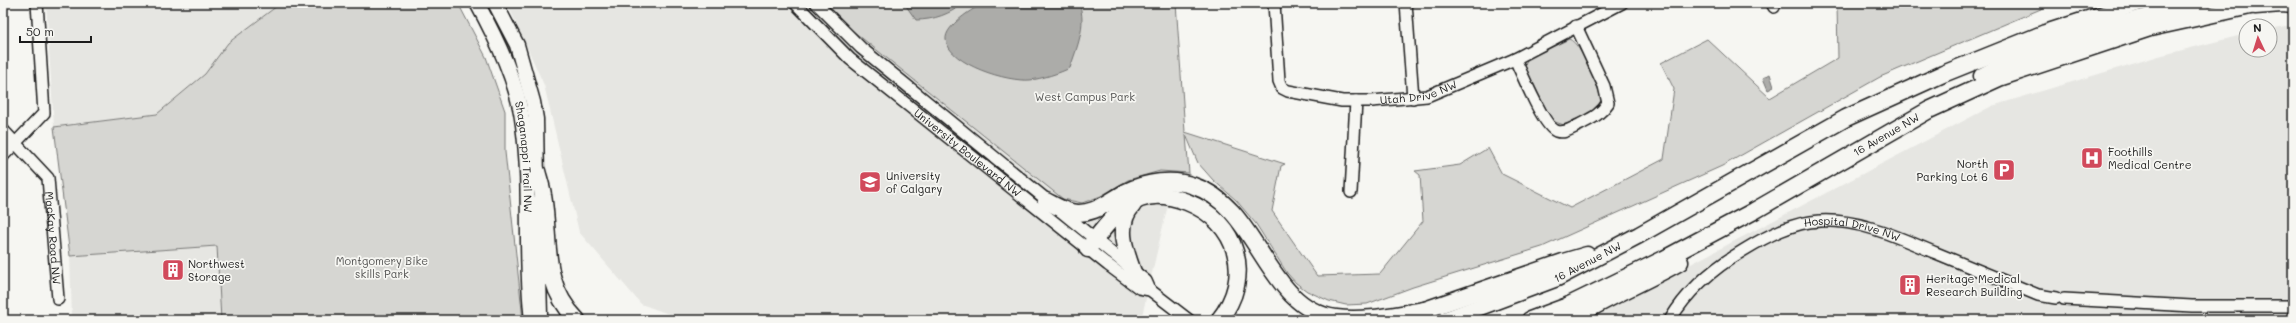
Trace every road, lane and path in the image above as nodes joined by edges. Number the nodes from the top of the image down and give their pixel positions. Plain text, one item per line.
1 (37, 3) edge
2 (477, 3) edge
3 (495, 3) edge
4 (795, 3) edge
5 (816, 3) edge
6 (1274, 3) edge
7 (1406, 3) edge
8 (1622, 3) edge
9 (2137, 3) edge
10 (2201, 3) edge
11 (2256, 5) edge
12 (2293, 6) edge
13 (1576, 26) junction
14 (1515, 59) junction
15 (1413, 98) junction
16 (1356, 101) junction
17 (1929, 110) junction
18 (3, 130) edge
19 (16, 144) junction
20 (3, 156) edge
21 (537, 171) junction
22 (1351, 192) dead end
23 (1141, 199) junction
24 (1046, 201) junction
25 (1110, 204) junction
26 (1754, 211) junction
27 (1087, 241) junction
28 (1614, 248) junction
29 (1133, 272) junction
30 (1150, 290) junction
31 (58, 299) dead end
32 (2293, 306) edge
33 (1426, 310) junction
34 (532, 320) edge
35 (541, 320) edge
36 (577, 320) edge
37 (1189, 320) edge
38 (1219, 320) edge
39 (1393, 320) edge
40 (1445, 320) edge
41 (1530, 320) edge
42 (1571, 320) edge
43 (1670, 320) edge

1 - 19 street
2 - 34 main road, Shaganappi Trail NW
3 - 21 main road, Shaganappi Trail NW
4 - 27 street, University Boulevard NW
5 - 24 street, University Boulevard NW
6 - 16 street, Utah Drive NW
7 - 15 street
8 - 13 street, Utah Drive NW
9 - 28 highway, 16 Avenue NW
10 - 17 highway
11 - 12 highway, 16 Avenue NW
11 - 17 highway, 16 Avenue NW
13 - 14 street, Utah Drive NW
13 - 14 street
14 - 15 street, Utah Drive NW
15 - 16 street, Utah Drive NW
16 - 22 street
17 - 26 highway, 16 Avenue NW
18 - 19 street
19 - 20 street
19 - 31 street, MacKay Road NW
21 - 35 main road, Shaganappi Trail NW
21 - 36 highway
23 - 27 highway
23 - 29 highway
23 - 38 highway
24 - 25 highway
24 - 27 street, University Boulevard NW
25 - 27 highway
25 - 33 highway
26 - 41 highway, 16 Avenue NW
26 - 42 highway
27 - 29 street, University Boulevard NW
27 - 30 street, University Boulevard NW
28 - 33 highway
28 - 40 highway, 16 Avenue NW
29 - 30 street, University Boulevard NW
30 - 37 street, University Boulevard NW
32 - 43 street, Hospital Drive NW
33 - 39 highway

